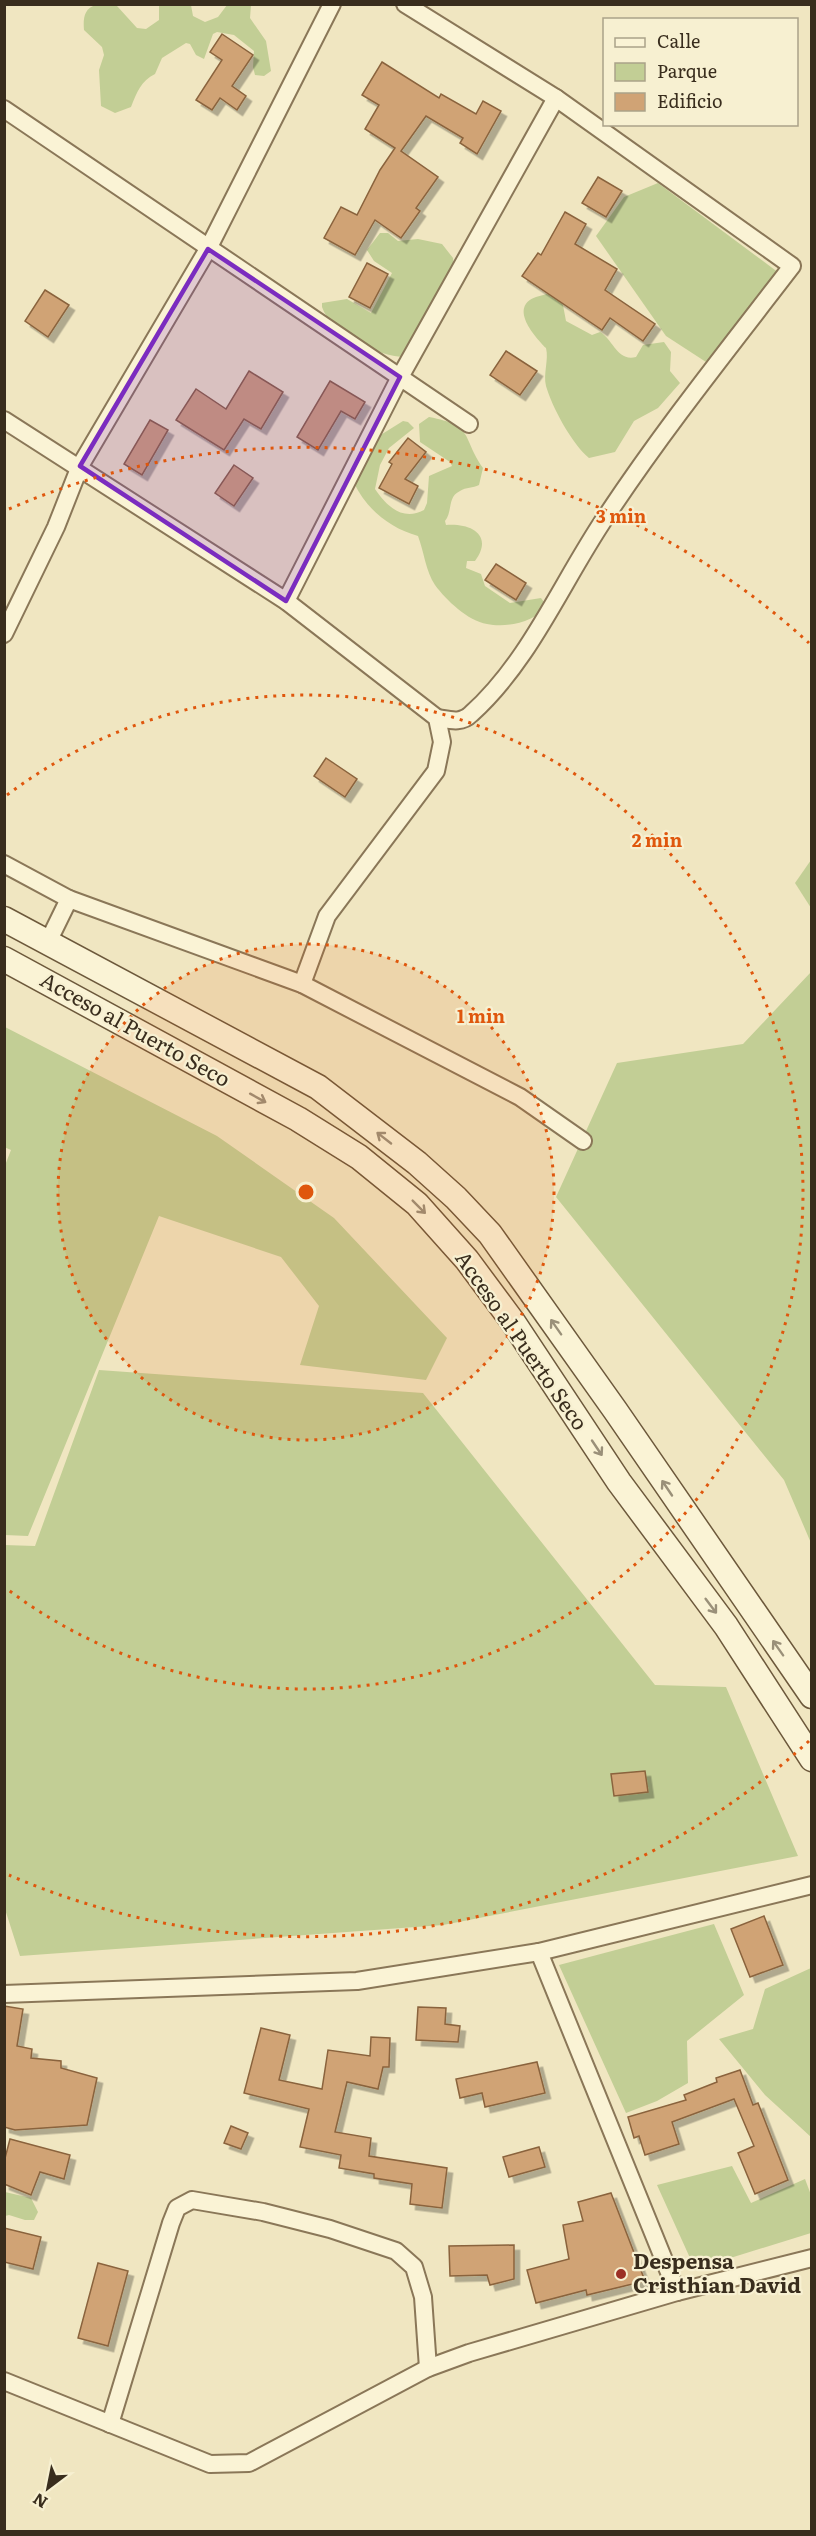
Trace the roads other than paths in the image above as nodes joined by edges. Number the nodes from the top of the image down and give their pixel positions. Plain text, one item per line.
1 (332, 4) edge
2 (405, 4) edge
3 (556, 98) junction
4 (4, 109) edge
5 (208, 249) junction
6 (400, 377) junction
7 (4, 420) edge
8 (469, 424) dead end
9 (80, 466) junction
10 (285, 600) junction
11 (4, 634) edge
12 (437, 718) junction
13 (4, 864) edge
14 (69, 899) junction
15 (4, 919) edge
16 (48, 942) junction
17 (4, 959) edge
18 (302, 984) junction
19 (583, 1141) dead end
20 (812, 1696) edge
21 (812, 1759) edge
22 (812, 1885) edge
23 (539, 1952) junction
24 (4, 1994) edge
25 (812, 2258) edge
26 (677, 2292) junction
27 (428, 2368) junction
28 (4, 2381) edge
29 (110, 2424) junction

1 - 5 street
2 - 3 street
3 - 6 street
3 - 12 street
4 - 5 street
5 - 6 street
5 - 9 street
6 - 8 street
6 - 10 street
7 - 9 street
9 - 10 street
9 - 11 street
10 - 12 street
12 - 18 street
13 - 14 street
14 - 16 street
14 - 18 street
15 - 16 main road, Acceso al Puerto Seco
20 -> 16 main road, Acceso al Puerto Seco
17 -> 21 main road, Acceso al Puerto Seco
18 - 19 street
22 - 23 street
23 - 24 street
23 - 26 street
25 - 26 street
26 - 27 street
27 - 29 street
27 - 29 street
28 - 29 street

